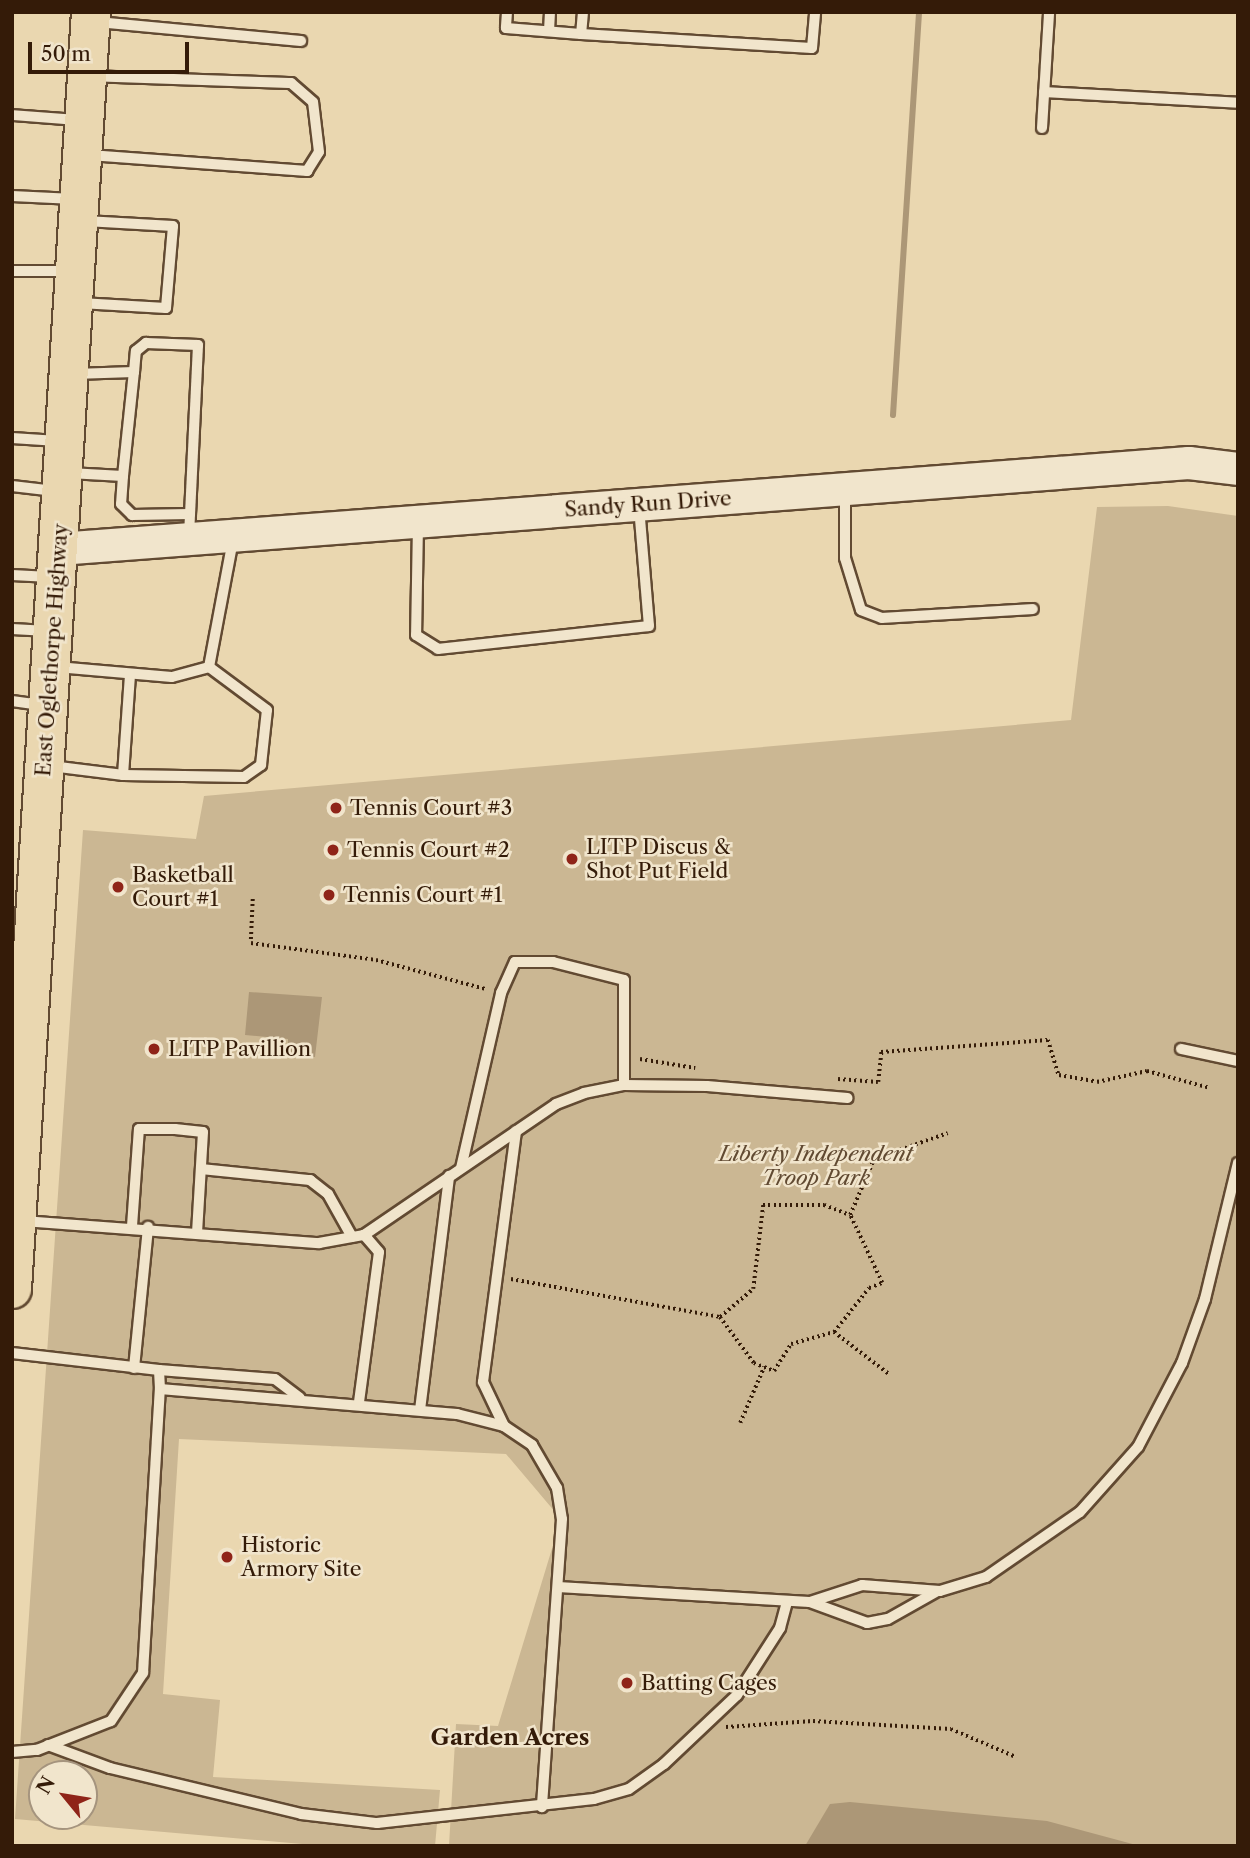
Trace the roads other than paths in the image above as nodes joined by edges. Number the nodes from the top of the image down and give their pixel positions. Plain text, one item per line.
1 (507, 12) edge
2 (550, 12) edge
3 (583, 12) edge
4 (814, 12) edge
5 (1049, 12) edge
6 (89, 15) edge
7 (549, 31) junction
8 (581, 34) junction
9 (301, 41) dead end
10 (87, 76) junction
11 (1044, 92) junction
12 (1238, 103) edge
13 (12, 116) edge
14 (1042, 128) dead end
15 (84, 137) junction
16 (12, 196) edge
17 (79, 210) junction
18 (12, 271) edge
19 (75, 287) junction
20 (134, 372) junction
21 (69, 374) junction
22 (12, 438) edge
23 (63, 468) junction
24 (1238, 468) edge
25 (123, 477) junction
26 (12, 486) edge
27 (845, 489) junction
28 (639, 505) junction
29 (418, 522) junction
30 (190, 526) junction
31 (234, 536) junction
32 (58, 563) junction
33 (12, 575) edge
34 (1033, 609) dead end
35 (12, 629) edge
36 (52, 649) junction
37 (209, 667) junction
38 (130, 674) junction
39 (30, 703) edge
40 (44, 765) junction
41 (123, 775) junction
42 (1181, 1049) dead end
43 (1238, 1061) edge
44 (624, 1085) junction
45 (847, 1097) dead end
46 (516, 1131) junction
47 (1238, 1163) edge
48 (461, 1168) junction
49 (201, 1169) junction
50 (449, 1176) junction
51 (16, 1221) junction
52 (132, 1226) junction
53 (148, 1227) junction
54 (197, 1232) junction
55 (363, 1235) junction
56 (352, 1237) junction
57 (12, 1289) edge
58 (12, 1353) edge
59 (134, 1368) junction
60 (159, 1370) junction
61 (160, 1389) junction
62 (300, 1398) junction
63 (359, 1402) junction
64 (420, 1410) junction
65 (504, 1426) junction
66 (558, 1587) junction
67 (940, 1591) junction
68 (787, 1602) junction
69 (810, 1602) junction
70 (48, 1745) junction
71 (12, 1752) edge
72 (542, 1807) junction

1 - 7 lane
2 - 7 lane
3 - 8 lane
4 - 8 lane
5 - 11 lane
6 - 9 lane
6 - 10 highway, East Oglethorpe Highway
7 - 8 lane
10 - 15 highway, East Oglethorpe Highway
10 - 15 lane
11 - 12 lane
11 - 14 lane
13 - 15 lane
15 - 17 highway, East Oglethorpe Highway
16 - 17 lane
17 - 19 highway, East Oglethorpe Highway
17 - 19 lane
18 - 19 lane
19 - 21 highway, East Oglethorpe Highway
20 - 21 lane
20 - 25 lane
20 - 30 lane
21 - 23 highway, East Oglethorpe Highway
22 - 23 lane
23 - 25 lane
23 - 26 lane
23 - 32 highway, East Oglethorpe Highway
24 - 27 street, Sandy Run Drive
25 - 30 lane
27 - 28 street, Sandy Run Drive
27 - 34 lane
28 - 29 street, Sandy Run Drive
28 - 29 lane
29 - 31 street, Sandy Run Drive
30 - 31 street, Sandy Run Drive
30 - 32 street, Sandy Run Drive
31 - 37 lane
32 - 33 lane
32 - 36 highway, East Oglethorpe Highway
35 - 36 lane
36 - 38 lane
36 - 39 highway, East Oglethorpe Highway
37 - 38 lane
37 - 41 lane
38 - 41 lane
39 - 40 highway, East Oglethorpe Highway
40 - 41 lane
40 - 51 highway, East Oglethorpe Highway
42 - 43 lane
44 - 45 lane
44 - 46 lane
44 - 48 lane
46 - 48 lane
46 - 65 lane
47 - 67 lane
48 - 50 lane
49 - 52 lane
49 - 54 lane
49 - 56 lane
50 - 55 lane
50 - 64 lane
51 - 52 lane
51 - 57 highway, East Oglethorpe Highway
52 - 53 lane
53 - 54 lane
53 - 59 lane
54 - 56 lane
55 - 56 lane
55 - 63 lane
58 - 59 lane
59 - 60 lane
60 - 61 lane
60 - 62 lane
61 - 62 lane
61 - 70 lane
62 - 63 lane
63 - 64 lane
64 - 65 lane
65 - 66 lane
66 - 68 lane
66 - 72 lane
67 - 69 lane
67 - 69 lane
68 - 69 lane
68 - 72 lane
70 - 71 lane
70 - 72 lane

